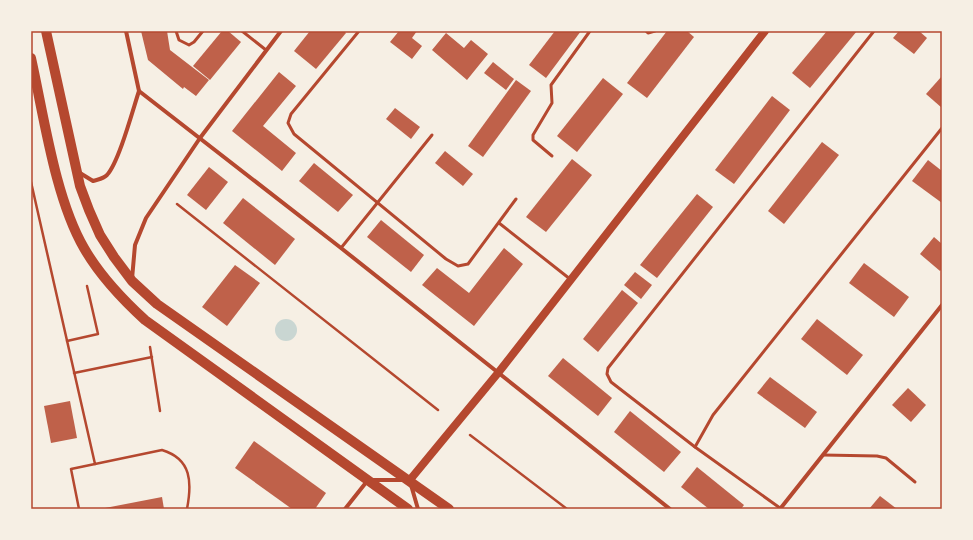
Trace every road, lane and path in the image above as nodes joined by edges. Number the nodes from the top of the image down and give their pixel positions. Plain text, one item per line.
1 (46, 31) edge
2 (126, 31) edge
3 (176, 31) edge
4 (203, 31) edge
5 (242, 31) edge
6 (281, 31) edge
7 (359, 31) edge
8 (590, 31) edge
9 (646, 31) edge
10 (655, 31) edge
11 (765, 31) edge
12 (874, 31) edge
13 (266, 50) junction
14 (31, 58) edge
15 (139, 91) junction
16 (942, 128) edge
17 (432, 135) dead end
18 (200, 138) junction
19 (552, 156) dead end
20 (76, 170) junction
21 (31, 182) edge
22 (516, 199) dead end
23 (177, 204) dead end
24 (378, 204) junction
25 (499, 223) junction
26 (341, 248) junction
27 (571, 280) junction
28 (132, 281) junction
29 (87, 286) dead end
30 (942, 305) edge
31 (67, 341) junction
32 (150, 347) dead end
33 (152, 357) junction
34 (74, 373) junction
35 (498, 373) junction
36 (438, 410) dead end
37 (160, 411) dead end
38 (470, 435) dead end
39 (695, 447) junction
40 (823, 455) junction
41 (95, 464) junction
42 (368, 480) junction
43 (410, 480) junction
44 (915, 482) dead end
45 (79, 509) edge
46 (186, 509) edge
47 (345, 509) edge
48 (408, 509) edge
49 (418, 509) edge
50 (449, 509) edge
51 (567, 509) edge
52 (670, 509) edge
53 (780, 509) edge

1 - 20 main road
2 - 15 street
3 - 4 lane
5 - 13 lane
6 - 13 street
7 - 24 lane
8 - 19 lane
9 - 10 lane
11 - 27 main road
12 - 39 lane
13 - 18 street
14 - 42 main road
15 - 18 street
15 - 20 street
16 - 39 lane
17 - 24 lane
18 - 26 street
18 - 28 street
20 - 28 main road
21 - 31 path
22 - 25 lane
23 - 36 path
24 - 25 lane
24 - 26 lane
25 - 27 lane
26 - 35 street
27 - 35 main road
28 - 43 main road
29 - 31 path
30 - 40 street
31 - 34 path
32 - 33 path
33 - 34 path
33 - 37 path
34 - 41 path
35 - 43 main road
35 - 52 street
38 - 51 path
39 - 53 lane
40 - 44 lane
40 - 53 street
41 - 45 path
41 - 46 path
42 - 43 street
42 - 47 street
42 - 48 main road
43 - 49 street
43 - 50 main road

